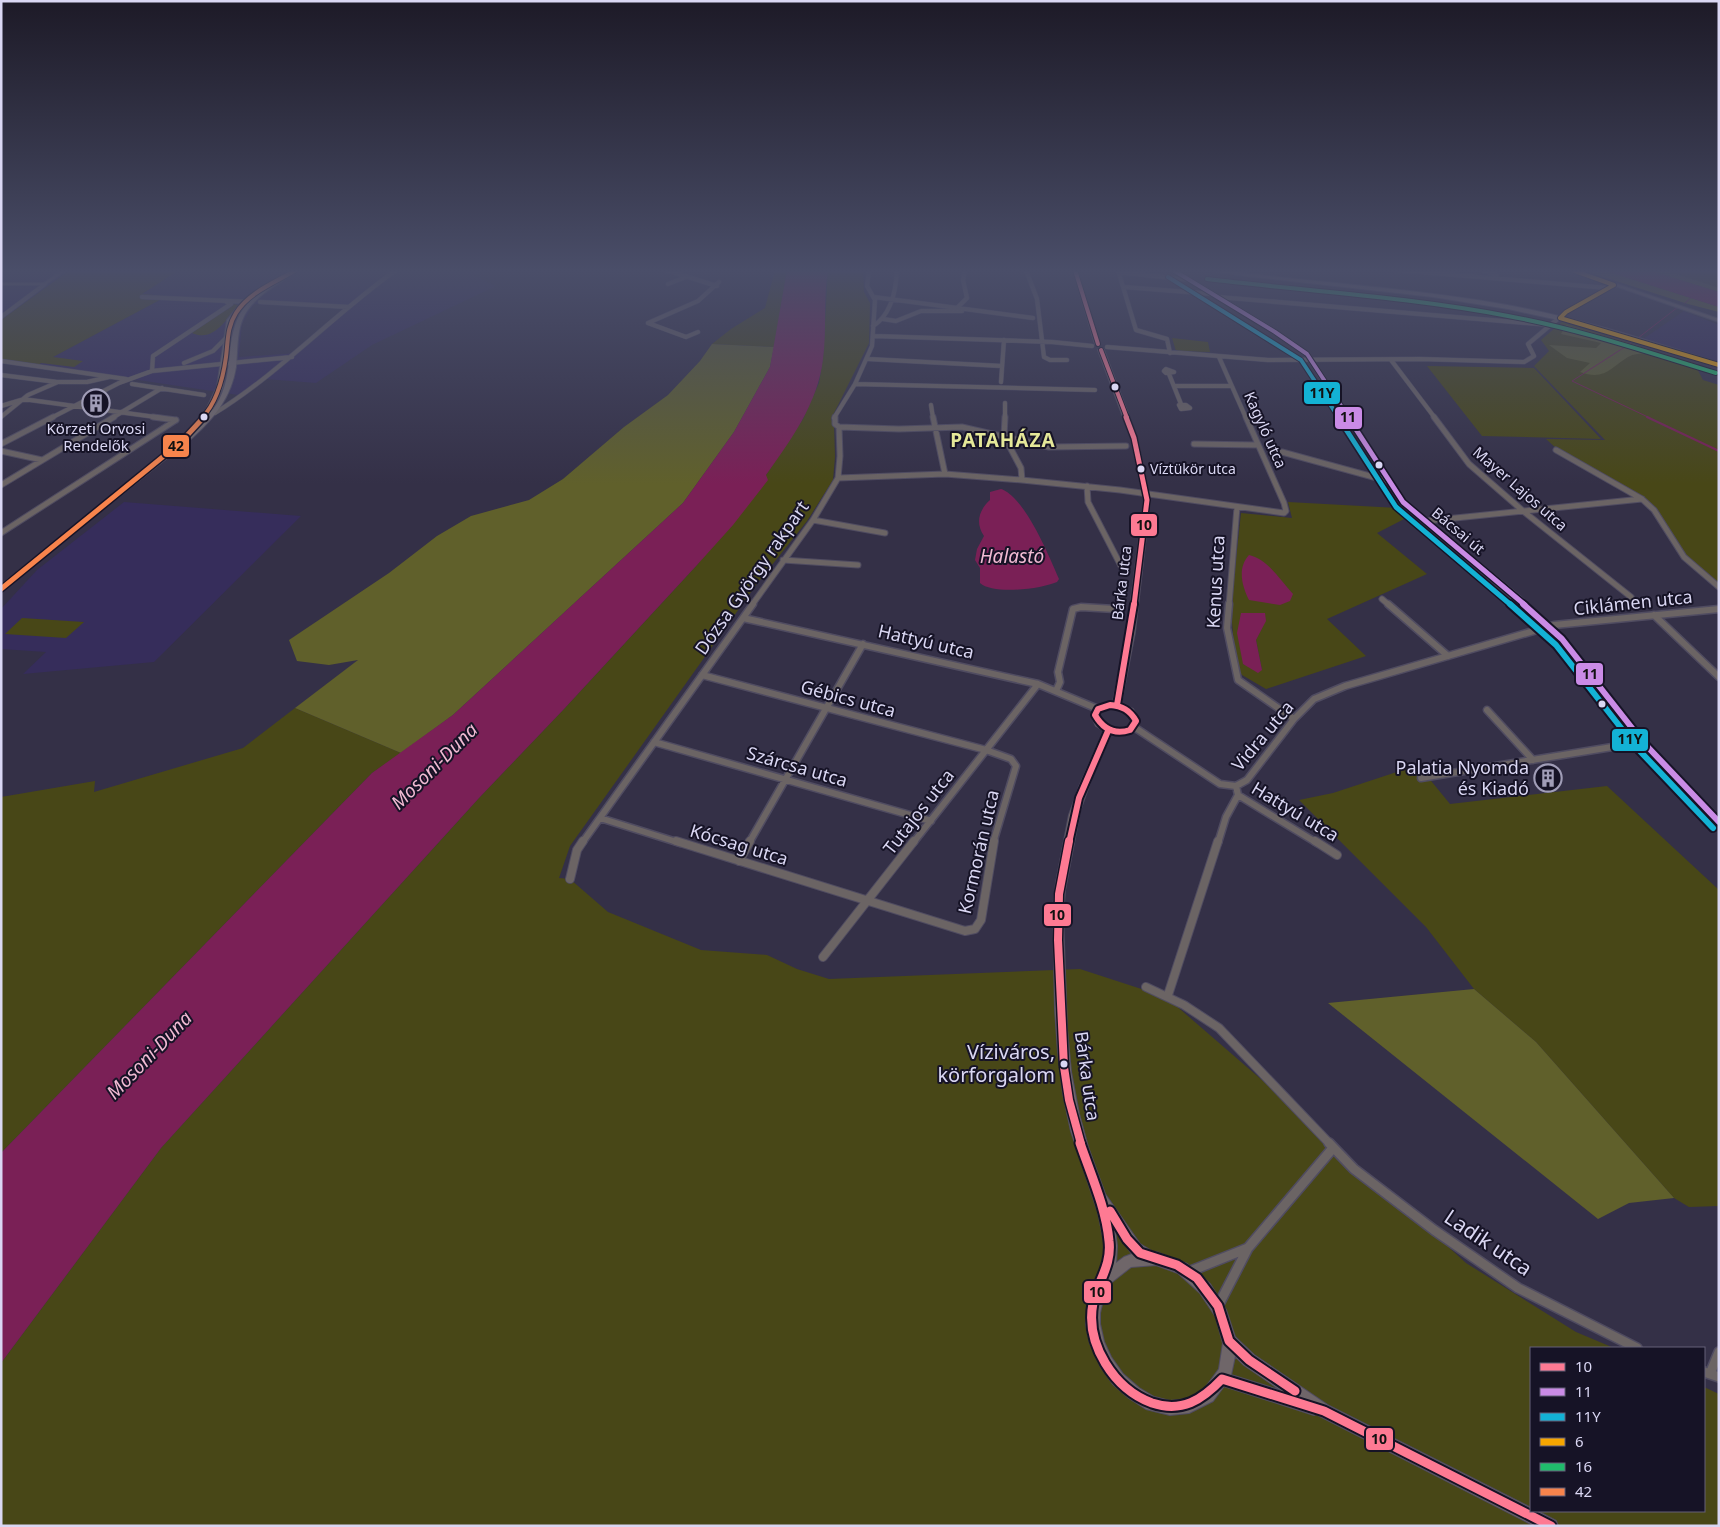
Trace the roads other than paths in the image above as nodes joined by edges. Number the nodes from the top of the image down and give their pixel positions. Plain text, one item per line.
1 (176, 341) edge
2 (224, 341) edge
3 (227, 341) edge
4 (237, 341) edge
5 (310, 341) edge
6 (873, 341) edge
7 (1004, 341) edge
8 (1029, 341) edge
9 (1098, 341) edge
10 (1167, 341) edge
11 (1289, 341) edge
12 (1531, 341) edge
13 (1642, 341) edge
14 (1044, 342) junction
15 (1100, 347) junction
16 (1170, 353) junction
17 (294, 355) junction
18 (1218, 357) junction
19 (868, 359) junction
20 (225, 360) junction
21 (234, 360) junction
22 (1067, 360) dead end
23 (1312, 360) junction
24 (1391, 360) junction
25 (1, 361) edge
26 (185, 362) junction
27 (1719, 365) edge
28 (1002, 366) junction
29 (155, 370) junction
30 (1169, 374) dead end
31 (1, 375) edge
32 (112, 377) junction
33 (128, 379) junction
34 (58, 382) junction
35 (1001, 382) dead end
36 (132, 384) dead end
37 (855, 384) junction
38 (1175, 386) junction
39 (1231, 386) junction
40 (162, 388) junction
41 (1095, 390) dead end
42 (204, 395) dead end
43 (21, 400) junction
44 (1, 402) edge
45 (9, 403) junction
46 (1005, 403) dead end
47 (1181, 404) dead end
48 (931, 405) dead end
49 (1, 406) edge
50 (76, 406) junction
51 (123, 413) junction
52 (215, 413) junction
53 (1, 417) edge
54 (839, 427) junction
55 (934, 428) junction
56 (1004, 436) junction
57 (181, 442) junction
58 (2, 444) edge
59 (1194, 444) dead end
60 (1258, 445) junction
61 (1126, 446) dead end
62 (1, 450) edge
63 (1556, 450) dead end
64 (1282, 452) dead end
65 (42, 460) junction
66 (945, 474) junction
67 (838, 478) junction
68 (1022, 480) junction
69 (1388, 481) junction
70 (1, 485) edge
71 (1087, 486) junction
72 (1146, 494) junction
73 (1642, 499) junction
74 (1237, 507) junction
75 (1523, 511) junction
76 (812, 520) junction
77 (1426, 521) junction
78 (885, 533) dead end
79 (1, 534) edge
80 (783, 560) junction
81 (858, 565) dead end
82 (1121, 566) dead end
83 (1719, 587) edge
84 (1, 589) edge
85 (1631, 597) dead end
86 (1382, 599) dead end
87 (1719, 609) edge
88 (1115, 610) dead end
89 (1654, 616) junction
90 (743, 618) junction
91 (1549, 626) junction
92 (863, 644) junction
93 (1448, 656) junction
94 (702, 675) junction
95 (1719, 677) edge
96 (1038, 684) junction
97 (1056, 691) junction
98 (1117, 705) junction
99 (826, 708) junction
100 (1098, 709) junction
101 (1487, 710) dead end
102 (1294, 719) junction
103 (1134, 727) junction
104 (1108, 730) junction
105 (654, 742) junction
106 (1643, 742) junction
107 (986, 750) junction
108 (1533, 760) junction
109 (1421, 778) dead end
110 (786, 779) junction
111 (1236, 786) junction
112 (1238, 795) junction
113 (600, 818) junction
114 (931, 821) junction
115 (1719, 822) edge
116 (1337, 855) dead end
117 (740, 860) junction
118 (570, 879) dead end
119 (868, 901) junction
120 (823, 957) dead end
121 (1146, 987) dead end
122 (1168, 995) junction
123 (1333, 1148) junction
124 (1098, 1192) junction
125 (1248, 1248) junction
126 (1153, 1258) junction
127 (1188, 1272) junction
128 (1103, 1281) junction
129 (1218, 1306) junction
130 (1229, 1341) junction
131 (1635, 1347) edge
132 (1719, 1352) edge
133 (1711, 1374) edge
134 (1222, 1379) junction
135 (1324, 1411) junction
136 (1551, 1526) edge

1 - 29 street
2 - 26 street
3 - 20 main road
4 - 21 main road
5 - 17 street
6 - 19 street, Dózsa György rakpart
7 - 28 street
8 - 14 street
9 - 15 street, Bárka utca
10 - 16 street
11 - 23 street, Bácsai út
12 - 24 street
13 - 27 main road
14 - 15 street
14 - 22 street
15 - 16 street
15 - 72 street, Bárka utca
16 - 18 street
17 - 21 street
17 - 52 street
18 - 23 street
18 - 39 street, Kagyló utca
19 - 28 street
19 - 37 street, Dózsa György rakpart
20 - 21 street
20 - 26 street
20 - 29 street
20 - 57 main road
21 - 52 main road
23 - 24 street
23 - 69 street, Bácsai út
24 - 75 street, Mayer Lajos utca
25 - 32 street
26 - 29 street
28 - 35 street
29 - 33 street
30 - 38 street
31 - 34 street
32 - 33 street
32 - 34 street
33 - 50 street
34 - 43 street
36 - 40 street
37 - 41 street
37 - 54 street, Dózsa György rakpart
38 - 39 street
38 - 47 street
39 - 60 street, Kagyló utca
40 - 42 street
40 - 51 street
43 - 45 street
43 - 50 street
43 - 53 street
44 - 45 street
45 - 49 street
46 - 56 street
48 - 55 street
50 - 51 street
50 - 58 street
51 - 65 street
51 - 79 street
52 - 57 main road
54 - 55 street
54 - 67 street, Dózsa György rakpart
55 - 56 street
55 - 66 street
56 - 61 street
56 - 68 street
57 - 84 main road
59 - 60 street
60 - 74 street, Kagyló utca
62 - 65 street
63 - 73 street
64 - 69 street
65 - 70 street
66 - 67 street
66 - 68 street
67 - 76 street, Dózsa György rakpart
68 - 71 street
69 - 77 street, Bácsai út
71 - 72 street
71 - 82 street
72 - 74 street
72 - 98 street, Bárka utca
73 - 75 street
73 - 83 street
74 - 102 street, Kenus utca
75 - 77 street
75 - 85 street, Mayer Lajos utca
76 - 78 street
76 - 80 street, Dózsa György rakpart
77 - 91 street, Bácsai út
80 - 81 street
80 - 90 street, Dózsa György rakpart
86 - 93 street
87 - 89 street, Ciklámen utca
88 - 97 street
89 - 91 street, Ciklámen utca
89 - 95 street
90 - 92 street, Hattyú utca
90 - 94 street, Dózsa György rakpart
91 - 93 street, Vidra utca
91 - 106 street, Bácsai út
92 - 96 street, Hattyú utca
92 - 99 street
93 - 102 street, Vidra utca
94 - 99 street, Gébics utca
94 - 105 street, Dózsa György rakpart
96 - 97 street, Hattyú utca
96 - 107 street, Tutajos utca
97 - 100 street, Hattyú utca
98 - 100 street
98 - 103 street
99 - 107 street, Gébics utca
99 - 110 street
100 - 104 street
101 - 108 street
102 - 111 street, Vidra utca
103 - 104 street
103 - 111 street, Hattyú utca
104 - 124 street, Bárka utca
105 - 110 street, Szárcsa utca
105 - 113 street, Dózsa György rakpart
106 - 108 street
106 - 115 street, Bácsai út
107 - 114 street, Tutajos utca
107 - 119 street, Kormorán utca
108 - 109 street
110 - 114 street, Szárcsa utca
110 - 117 street
111 - 112 street, Vidra utca
112 - 116 street, Hattyú utca
112 - 122 street, Vidra utca
113 - 117 street, Kócsag utca
113 - 118 street, Dózsa György rakpart
114 - 119 street, Tutajos utca
117 - 119 street, Kócsag utca
119 - 120 street, Tutajos utca
121 - 122 street, Ladik utca
122 - 123 street, Ladik utca
123 - 125 street
123 - 131 street, Ladik utca
124 - 126 street
124 - 128 street
125 - 127 street
125 - 129 street
126 - 127 street
126 - 128 street
127 - 129 street
128 - 134 street
129 - 130 street
130 - 134 street
130 - 135 street
132 - 133 street
134 - 135 street
135 - 136 street

